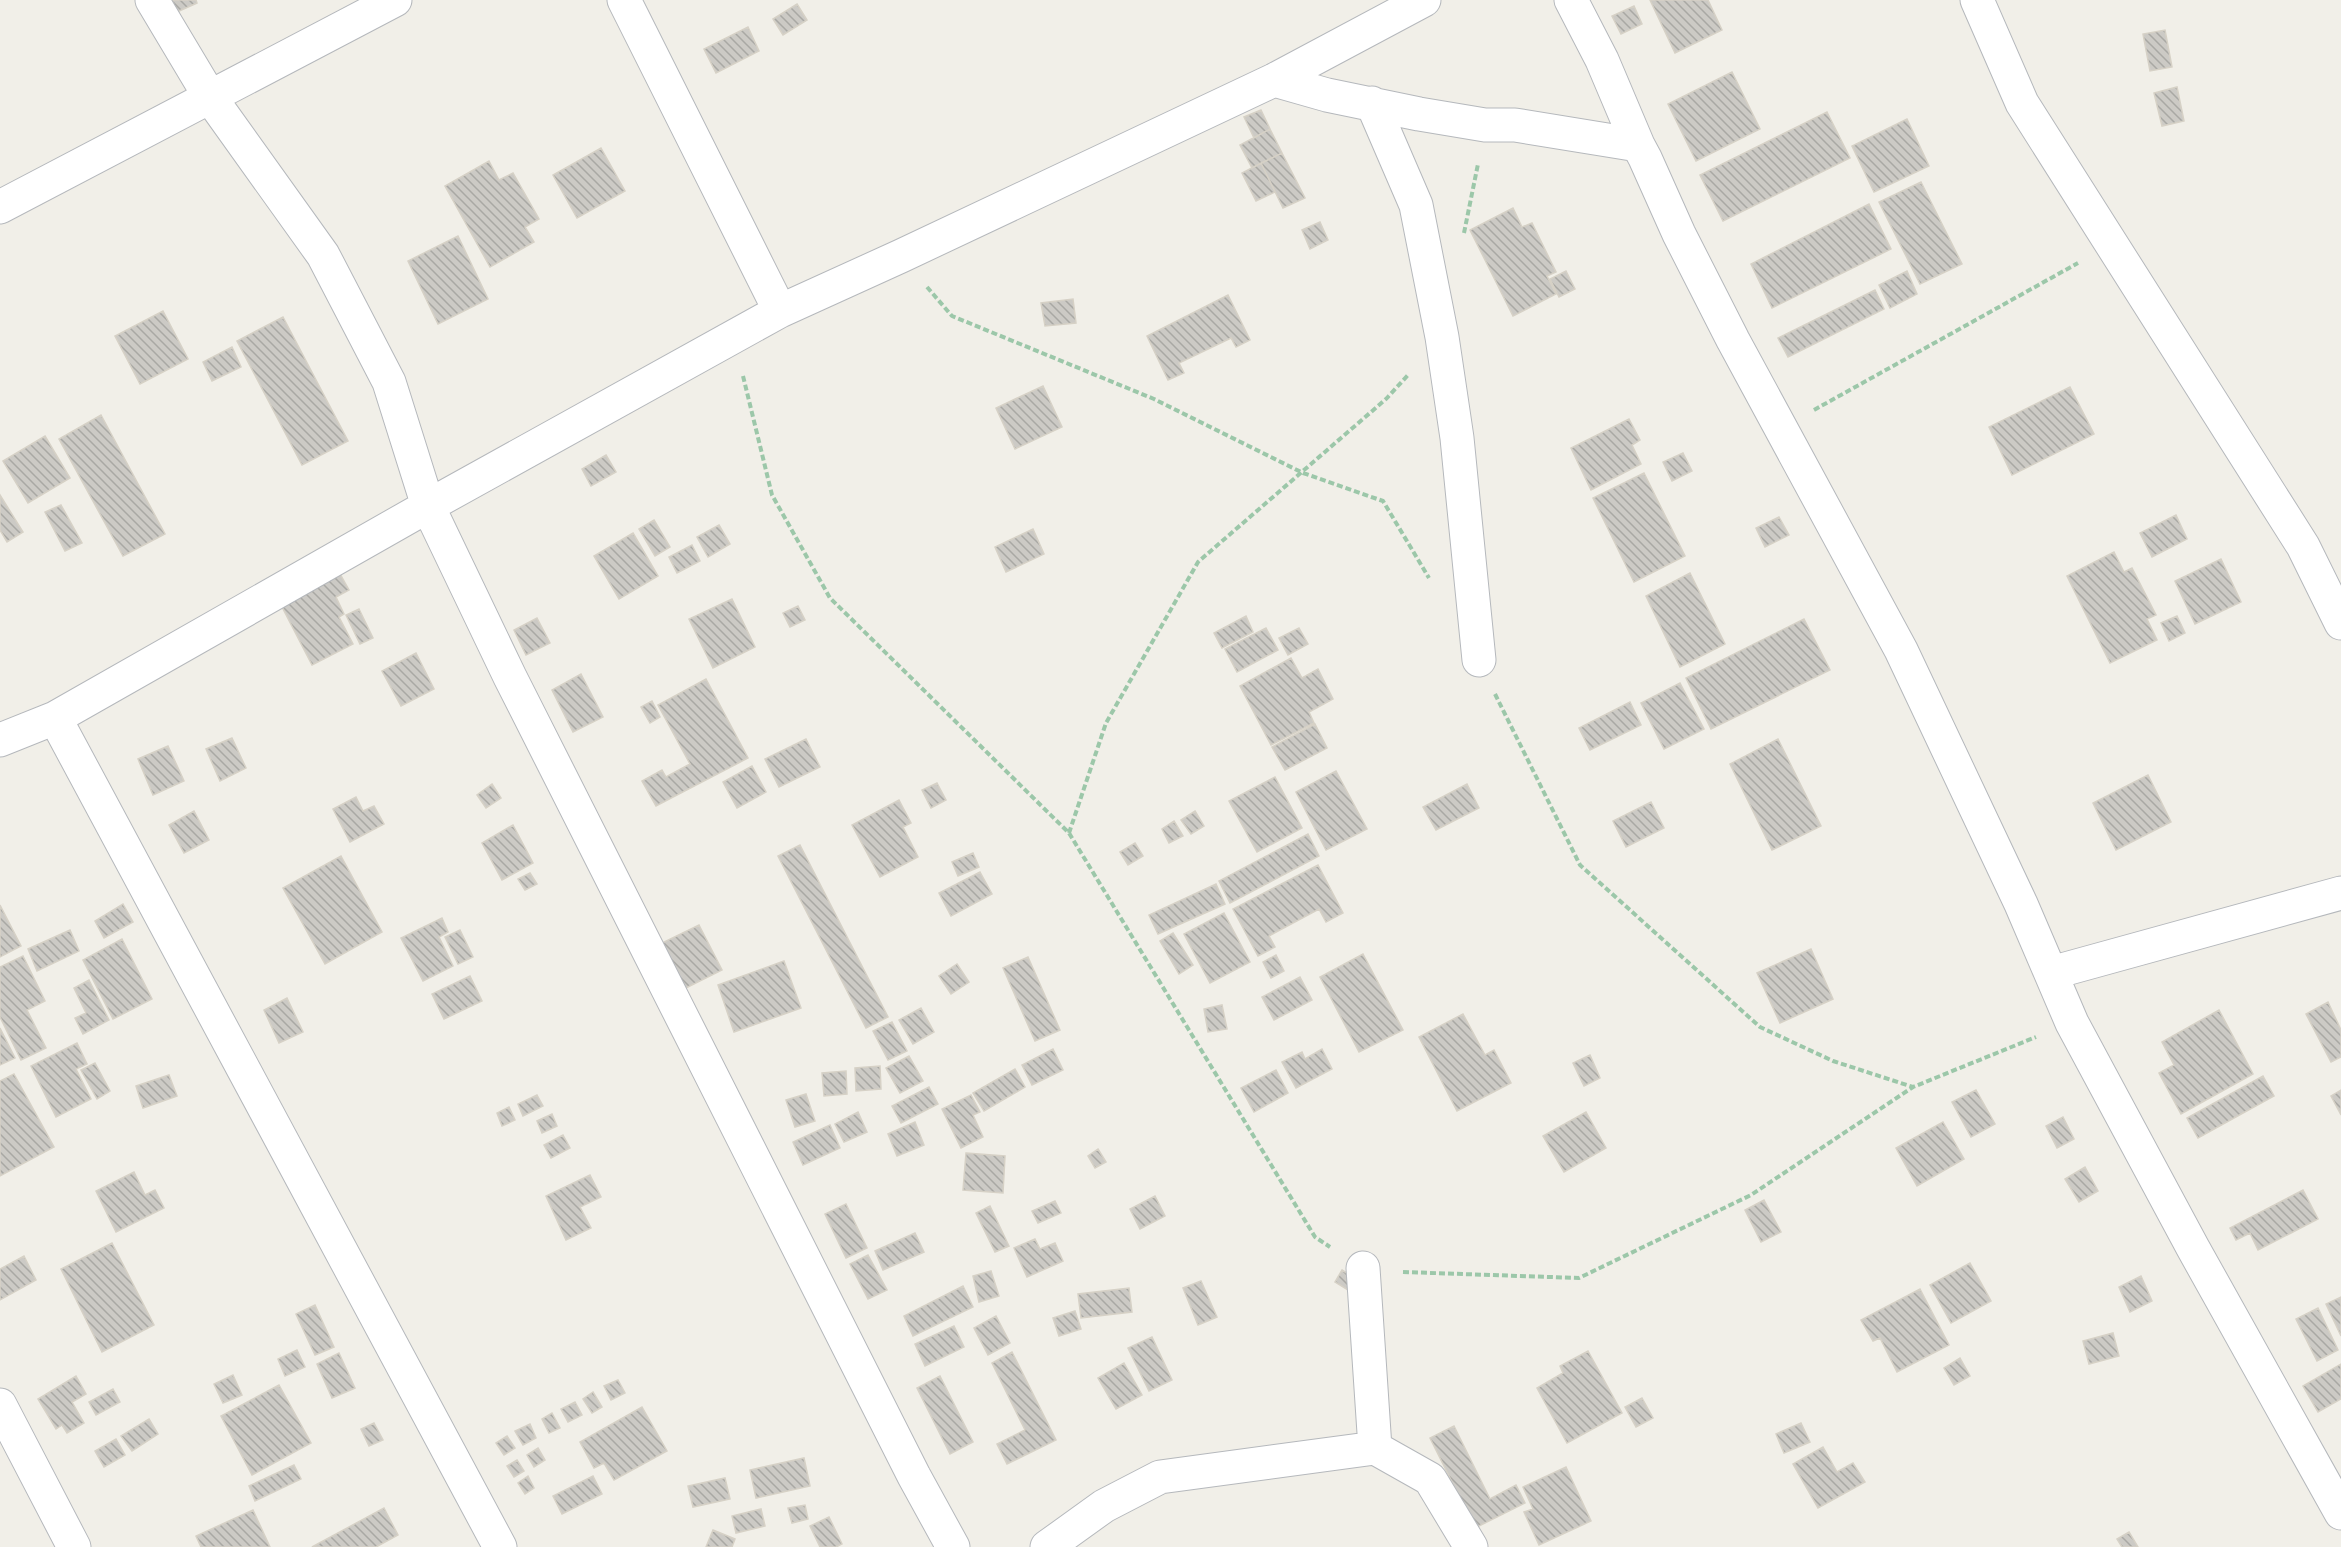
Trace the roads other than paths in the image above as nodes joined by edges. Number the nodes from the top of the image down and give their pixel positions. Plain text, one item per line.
1 (152, 0) edge
2 (395, 0) edge
3 (624, 0) edge
4 (1424, 0) edge
5 (1571, 0) edge
6 (1977, 0) edge
7 (1274, 80) junction
8 (210, 97) junction
9 (1372, 103) junction
10 (1638, 146) junction
11 (0, 207) edge
12 (780, 311) junction
13 (428, 506) junction
14 (2303, 546) junction
15 (2341, 576) edge
16 (2341, 623) edge
17 (1479, 660) dead end
18 (55, 718) junction
19 (0, 740) edge
20 (2341, 893) edge
21 (2051, 973) junction
22 (1363, 1268) road end
23 (0, 1405) edge
24 (1375, 1448) junction
25 (11, 1450) edge
26 (2341, 1513) edge
27 (74, 1547) edge
28 (500, 1547) edge
29 (953, 1547) edge
30 (1047, 1547) edge
31 (1471, 1547) edge

1 - 8 street
2 - 8 street
3 - 12 street
4 - 7 street
5 - 10 street
6 - 14 street
7 - 9 street
7 - 12 street
8 - 11 street
8 - 13 street
9 - 10 street
9 - 17 street
10 - 21 street
12 - 13 street
13 - 18 street
13 - 29 street
14 - 15 street
14 - 16 street
18 - 19 street
18 - 28 street
20 - 21 street
21 - 26 street
22 - 24 street
23 - 25 street
24 - 30 street
24 - 31 street
25 - 27 street

